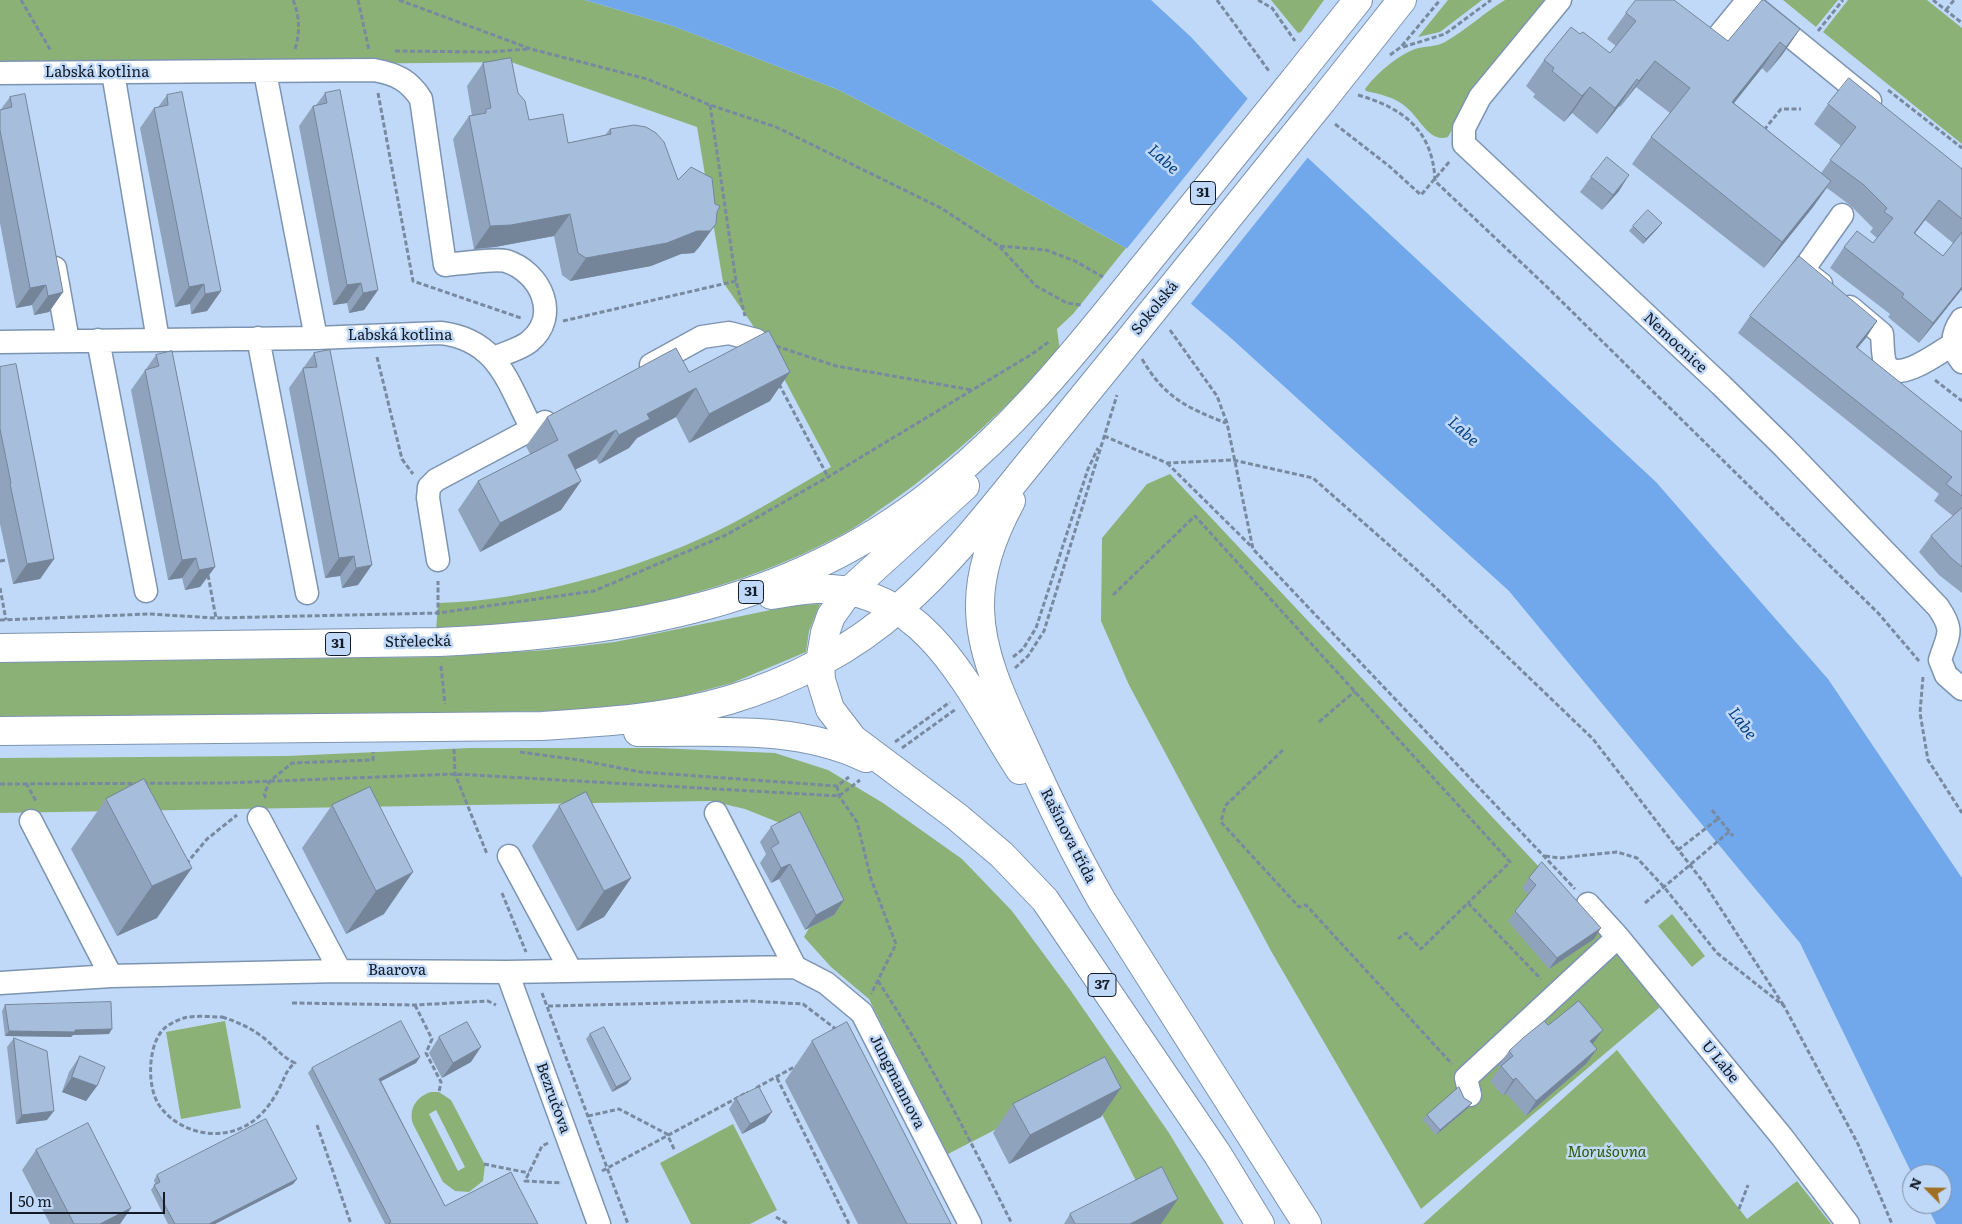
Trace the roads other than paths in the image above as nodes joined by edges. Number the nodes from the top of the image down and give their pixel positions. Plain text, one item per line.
1 (1358, 0) edge
2 (1402, 0) edge
3 (1560, 0) edge
4 (1752, 3) edge
5 (1684, 32) edge
6 (266, 72) junction
7 (113, 73) junction
8 (13, 79) edge
9 (1886, 113) edge
10 (1842, 215) dead end
11 (50, 244) edge
12 (1962, 319) edge
13 (258, 338) junction
14 (316, 338) junction
15 (98, 340) junction
16 (158, 340) junction
17 (756, 340) edge
18 (68, 341) junction
19 (0, 342) edge
20 (1957, 353) edge
21 (494, 358) junction
22 (634, 374) edge
23 (1049, 384) junction
24 (566, 410) edge
25 (1064, 420) junction
26 (532, 429) junction
27 (438, 560) road end
28 (146, 591) dead end
29 (849, 591) junction
30 (307, 593) dead end
31 (899, 609) junction
32 (675, 615) junction
33 (0, 648) edge
34 (820, 662) junction
35 (1962, 689) edge
36 (542, 726) junction
37 (0, 731) edge
38 (907, 780) junction
39 (253, 810) road end
40 (716, 813) dead end
41 (31, 821) dead end
42 (1070, 847) junction
43 (510, 856) dead end
44 (1588, 904) road end
45 (1618, 937) junction
46 (795, 967) junction
47 (340, 971) junction
48 (571, 971) junction
49 (507, 972) junction
50 (111, 976) junction
51 (0, 983) edge
52 (1468, 1087) road end
53 (599, 1224) edge
54 (970, 1224) edge
55 (1260, 1224) edge
56 (1307, 1224) edge
57 (1848, 1224) edge

1 - 23 main road, 31, bridge
2 - 25 main road, Sokolská / 31, bridge
3 - 35 street, Nemocnice
4 - 5 street
4 - 9 street
6 - 7 street, Labská kotlina
6 - 14 street
6 - 21 street, Labská kotlina
7 - 8 street, Labská kotlina
7 - 16 street
10 - 20 street
11 - 18 street
12 - 20 street
13 - 14 street, Labská kotlina
13 - 16 street, Labská kotlina
13 - 30 street
14 - 21 street, Labská kotlina
15 - 16 street, Labská kotlina
15 - 18 street, Labská kotlina
15 - 28 street
17 - 22 street
18 - 19 street, Labská kotlina
21 - 26 street, Labská kotlina
23 - 29 main road
23 - 32 main road, Střelecká / 31
24 - 26 street
25 - 31 main road, Sokolská / 31
25 - 42 main road, Rašínova třída
26 - 27 street
29 - 31 main road
29 - 32 main road
29 - 34 main road
31 - 34 main road, 31
31 - 42 main road
32 - 33 main road, Střelecká / 31
34 - 36 main road, 31
34 - 38 main road
36 - 37 main road, 31
36 - 38 main road
38 - 55 main road, 37
39 - 47 street
40 - 46 street
41 - 50 street
42 - 56 main road, Rašínova třída
43 - 48 street
44 - 45 street, U Labe
45 - 52 street
45 - 57 street, U Labe
46 - 48 street, Baarova
46 - 54 street, Jungmannova
47 - 49 street, Baarova
47 - 50 street, Baarova
48 - 49 street, Baarova
49 - 53 street, Bezručova
50 - 51 street, Baarova

